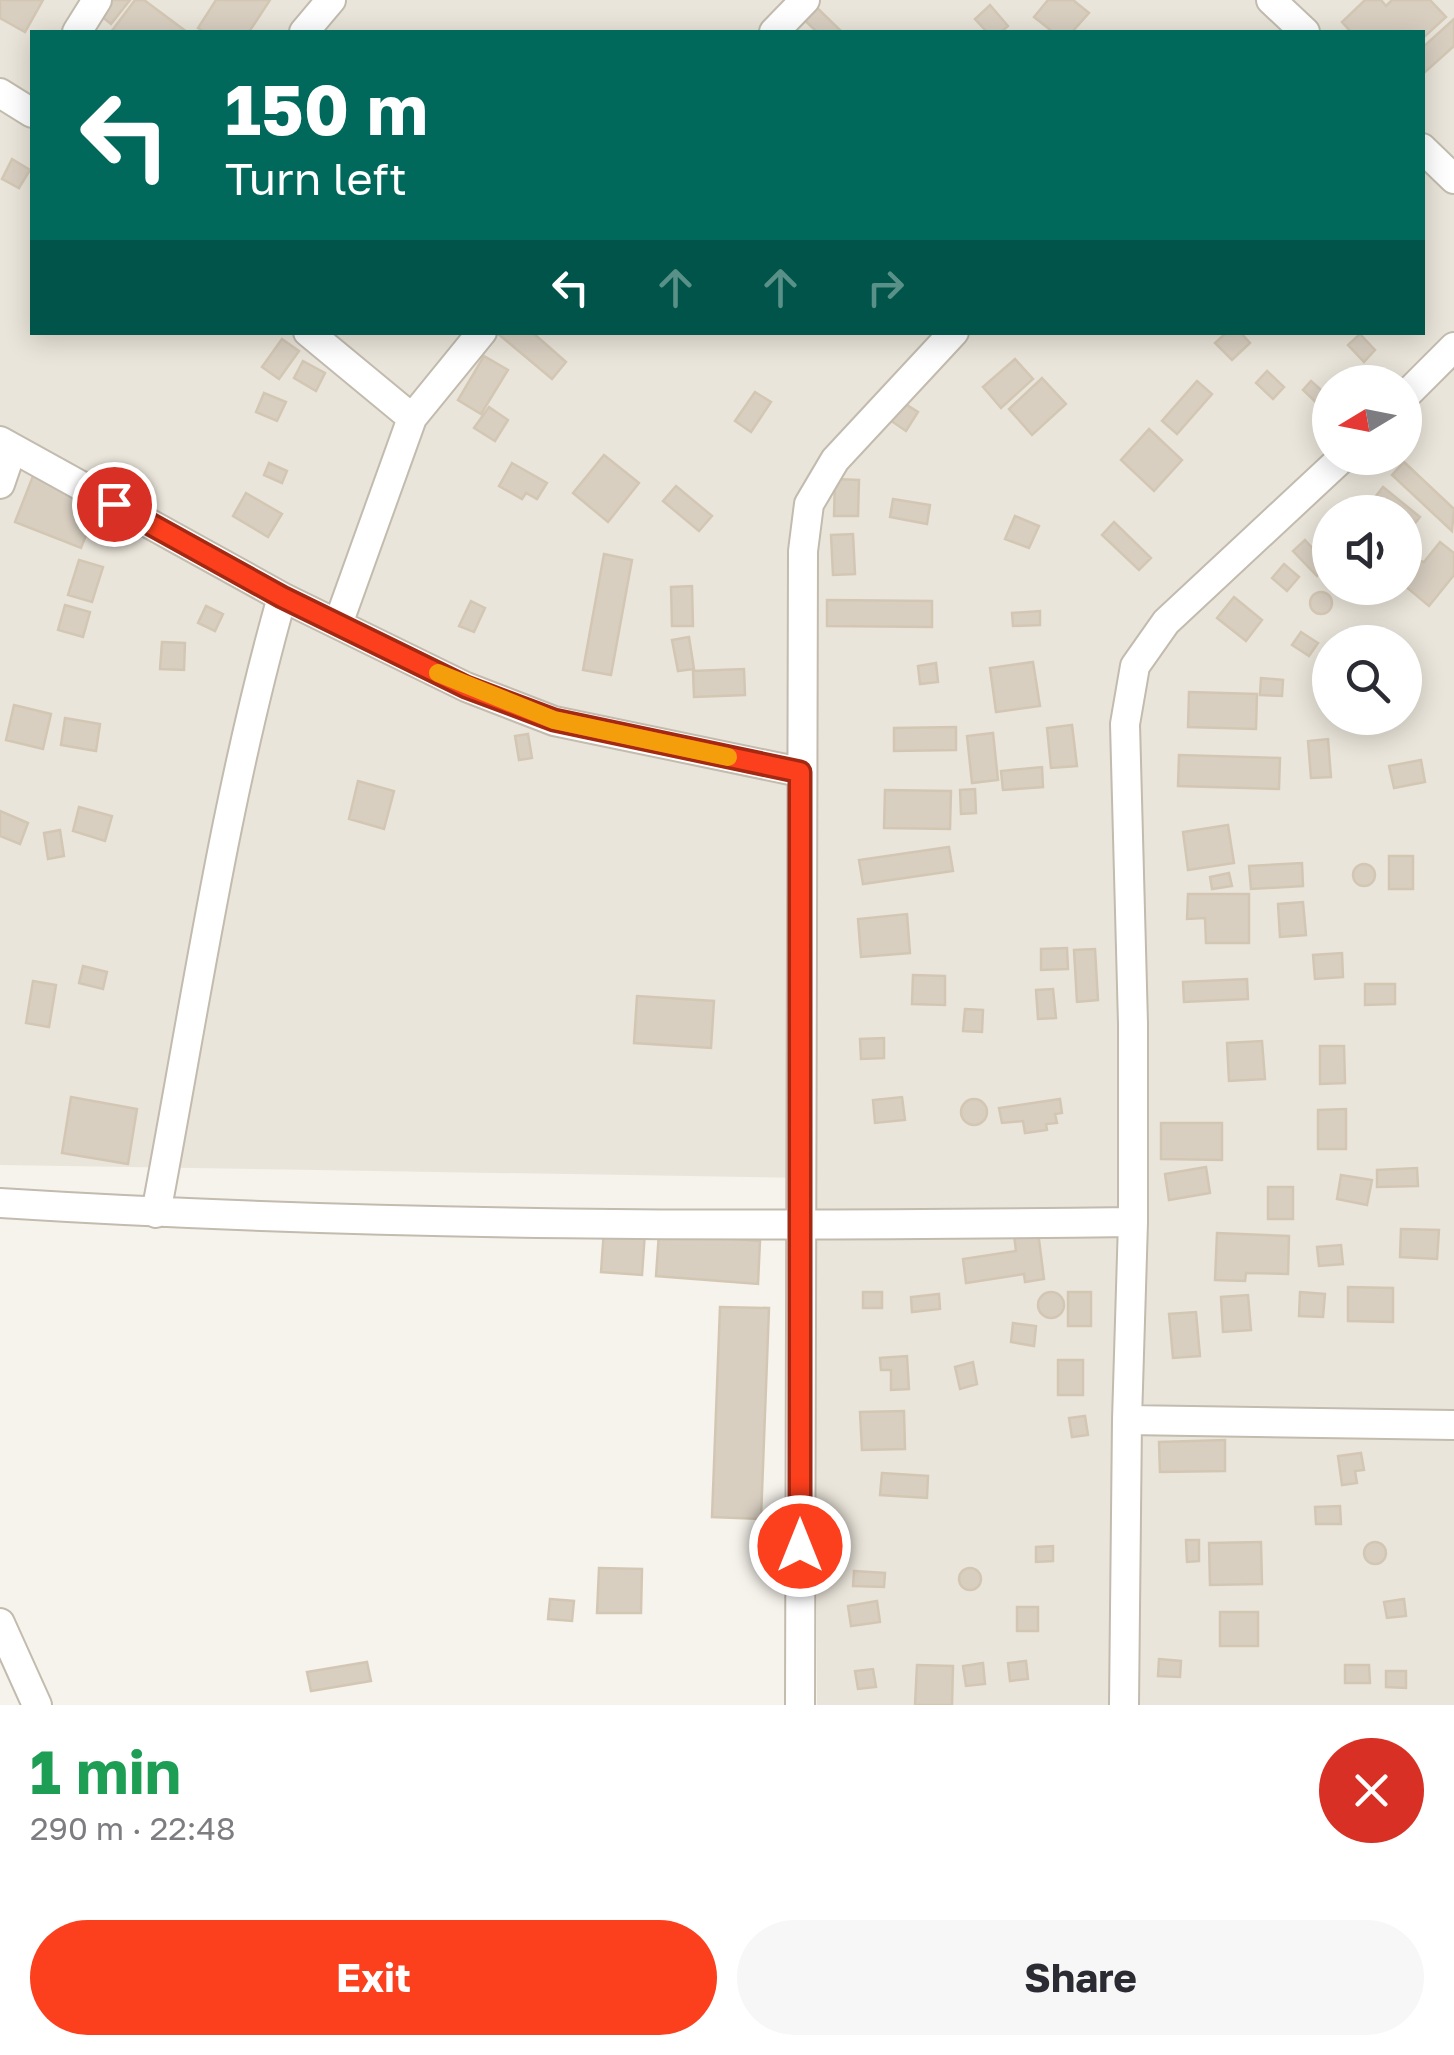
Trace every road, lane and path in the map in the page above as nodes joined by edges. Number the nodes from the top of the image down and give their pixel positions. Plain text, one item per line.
1 (97, 0) edge
2 (332, 0) edge
3 (805, 0) edge
4 (78, 30) edge
5 (306, 30) edge
6 (776, 30) edge
7 (0, 93) edge
8 (30, 110) edge
9 (1425, 151) edge
10 (1454, 178) edge
11 (312, 335) edge
12 (480, 335) edge
13 (951, 335) edge
14 (1454, 347) edge
15 (1422, 379) edge
16 (412, 418) junction
17 (6, 445) edge
18 (1324, 475) edge
19 (0, 484) edge
20 (282, 597) junction
21 (338, 624) junction
22 (800, 772) junction
23 (0, 1203) edge
24 (156, 1213) junction
25 (1134, 1222) junction
26 (802, 1226) junction
27 (1126, 1420) junction
28 (1454, 1425) edge
29 (0, 1622) edge
30 (37, 1705) edge
31 (800, 1705) edge
32 (1124, 1705) edge

1 - 4 street
2 - 5 street
3 - 6 street
7 - 8 street
9 - 10 street
11 - 16 street
12 - 16 street
13 - 22 street
14 - 15 street
16 - 21 street
17 - 19 street
17 - 20 street
18 - 25 street
20 - 21 street
20 - 24 street
21 - 22 street
22 - 26 street
23 - 24 street
24 - 26 street
25 - 26 street
25 - 27 street
26 - 31 street
27 - 28 street
27 - 32 street
29 - 30 street

